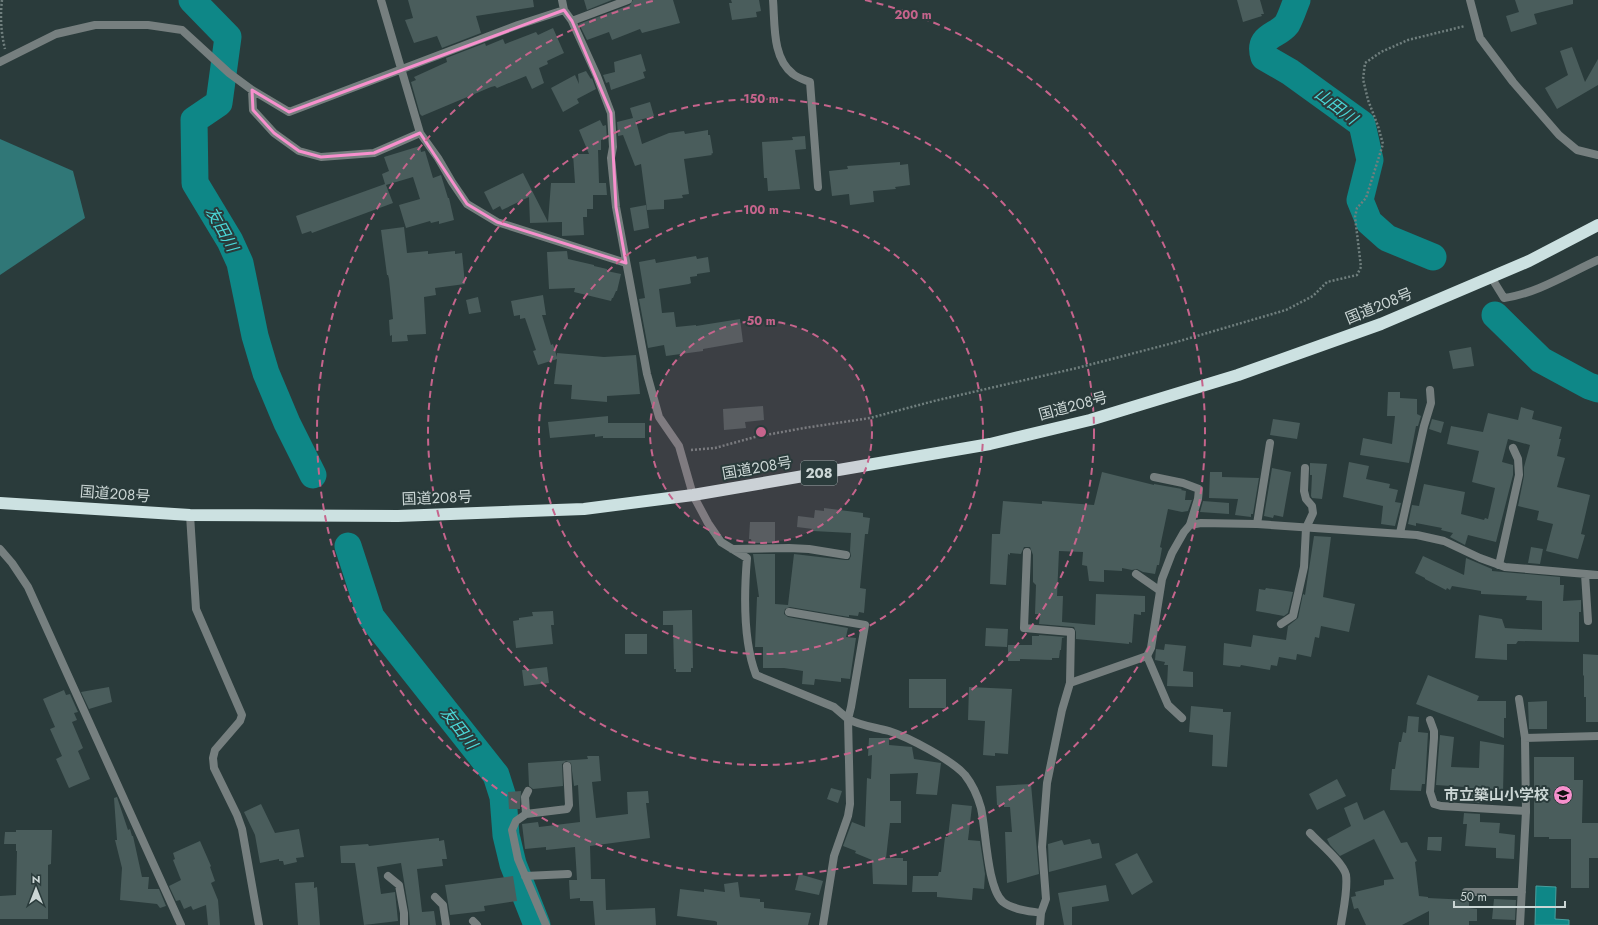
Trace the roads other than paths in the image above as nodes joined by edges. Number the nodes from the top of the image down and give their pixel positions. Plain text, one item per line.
1 (381, 0) edge
2 (562, 0) edge
3 (628, 0) edge
4 (773, 0) edge
5 (1470, 0) edge
6 (564, 10) junction
7 (572, 21) junction
8 (3, 60) edge
9 (402, 70) junction
10 (252, 90) junction
11 (420, 133) junction
12 (1598, 155) edge
13 (818, 187) dead end
14 (1598, 225) edge
15 (1598, 260) edge
16 (626, 263) junction
17 (1491, 277) junction
18 (1430, 390) dead end
19 (1270, 443) dead end
20 (1514, 448) dead end
21 (1305, 468) dead end
22 (1154, 477) dead end
23 (693, 495) junction
24 (0, 503) edge
25 (190, 515) junction
26 (1257, 524) junction
27 (1190, 525) junction
28 (1306, 528) junction
29 (1400, 533) junction
30 (0, 549) edge
31 (731, 549) junction
32 (1026, 552) dead end
33 (846, 554) dead end
34 (1498, 565) junction
35 (1136, 574) dead end
36 (1585, 574) junction
37 (1598, 575) edge
38 (1159, 590) junction
39 (789, 612) dead end
40 (1588, 621) dead end
41 (1281, 624) dead end
42 (1147, 656) junction
43 (1070, 683) junction
44 (1519, 699) dead end
45 (1182, 718) dead end
46 (848, 719) junction
47 (1430, 720) dead end
48 (1598, 736) edge
49 (1525, 738) junction
50 (567, 766) dead end
51 (528, 791) dead end
52 (1526, 810) junction
53 (526, 814) junction
54 (1310, 833) dead end
55 (568, 874) dead end
56 (388, 876) dead end
57 (525, 876) junction
58 (1466, 892) dead end
59 (1522, 892) junction
60 (435, 897) dead end
61 (1041, 914) junction
62 (180, 925) edge
63 (259, 925) edge
64 (404, 925) edge
65 (446, 925) edge
66 (546, 925) edge
67 (823, 925) edge
68 (1040, 925) edge
69 (1341, 925) edge
70 (1520, 925) edge

1 - 9 street
2 - 6 street
3 - 7 street
4 - 13 street
5 - 12 street
6 - 7 street
6 - 9 street
7 - 16 street
8 - 10 street
9 - 10 street
9 - 11 street
10 - 11 street
11 - 16 street
14 - 17 highway, 国道208号 / 208
15 - 17 street
16 - 23 street
17 - 23 highway, 国道208号 / 208
18 - 29 street
19 - 26 street
20 - 34 street
21 - 28 street
22 - 27 street
23 - 25 highway, 国道208号 / 208
23 - 31 street
24 - 25 highway, 国道208号 / 208
25 - 63 street
26 - 27 street
26 - 28 street
27 - 38 street
28 - 29 street
28 - 41 street
29 - 34 street
30 - 62 street
31 - 33 street
31 - 46 street
32 - 43 street
34 - 36 street
35 - 38 street
36 - 37 street
36 - 40 street
38 - 42 street
39 - 46 street
42 - 43 street
42 - 45 street
43 - 61 street
44 - 49 street
46 - 61 street
46 - 67 street
47 - 52 street
48 - 49 street
49 - 52 street
50 - 53 street
51 - 53 street
52 - 59 street
53 - 57 street
54 - 69 street
55 - 57 street
56 - 64 street
57 - 66 street
58 - 59 street
59 - 70 street
60 - 65 street
61 - 68 street

